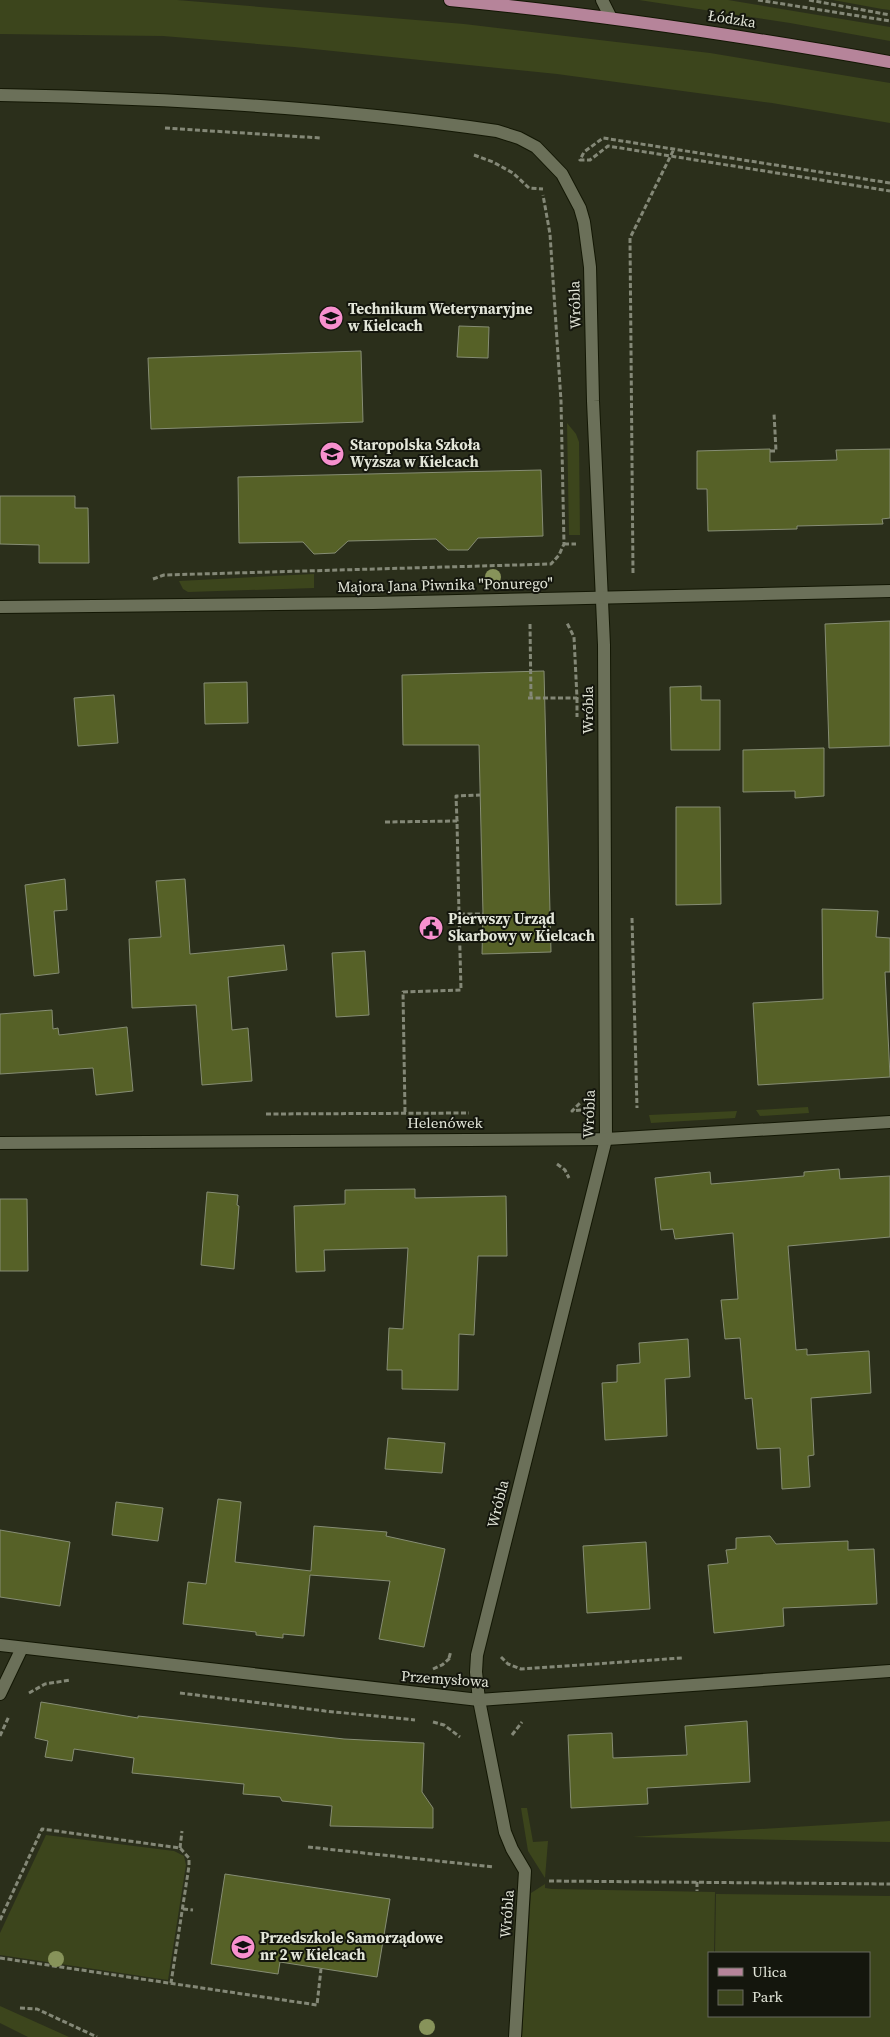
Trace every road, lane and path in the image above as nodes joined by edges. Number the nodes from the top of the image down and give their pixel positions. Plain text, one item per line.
1 (450, 0) edge
2 (602, 0) edge
3 (758, 0) edge
4 (809, 0) edge
5 (514, 3) edge
6 (890, 15) edge
7 (611, 18) junction
8 (890, 21) edge
9 (890, 62) edge
10 (0, 95) edge
11 (162, 127) dead end
12 (324, 138) dead end
13 (674, 149) junction
14 (469, 153) dead end
15 (671, 156) junction
16 (890, 183) edge
17 (890, 190) edge
18 (774, 413) dead end
19 (770, 451) dead end
20 (164, 575) dead end
21 (633, 578) dead end
22 (890, 591) edge
23 (602, 597) junction
24 (0, 607) edge
25 (530, 617) dead end
26 (563, 619) dead end
27 (480, 795) dead end
28 (457, 821) junction
29 (385, 822) dead end
30 (459, 914) junction
31 (483, 914) dead end
32 (405, 1112) dead end
33 (890, 1122) edge
34 (606, 1140) junction
35 (0, 1143) edge
36 (550, 1161) dead end
37 (571, 1183) dead end
38 (0, 1645) edge
39 (22, 1648) junction
40 (451, 1648) dead end
41 (449, 1658) dead end
42 (890, 1671) edge
43 (79, 1679) dead end
44 (174, 1692) dead end
45 (0, 1694) edge
46 (24, 1696) dead end
47 (479, 1700) junction
48 (13, 1711) dead end
49 (418, 1720) dead end
50 (0, 1736) edge
51 (182, 1831) dead end
52 (308, 1847) dead end
53 (180, 1848) junction
54 (526, 1875) junction
55 (697, 1882) junction
56 (890, 1884) edge
57 (697, 1891) dead end
58 (182, 1909) junction
59 (192, 1910) dead end
60 (0, 1920) edge
61 (0, 1958) edge
62 (321, 1969) dead end
63 (170, 1983) junction
64 (20, 2008) dead end
65 (96, 2037) edge
66 (515, 2037) edge

1 - 5 main road, Łódzka
2 - 7 street
3 - 8 path
4 - 6 path
5 - 7 main road, Łódzka
7 - 9 main road, Łódzka
10 - 23 street, Wróbla
11 - 12 path
13 - 15 path
13 - 15 path
13 - 16 path
14 - 20 path
15 - 17 path
15 - 21 path
18 - 19 path
22 - 23 street, Majora Jana Piwnika "Ponurego"
23 - 24 street, Majora Jana Piwnika "Ponurego"
23 - 34 street, Wróbla
25 - 26 path
27 - 28 path
28 - 29 path
28 - 30 path
30 - 31 path
30 - 32 path
33 - 34 street, Helenówek
34 - 35 street, Helenówek
34 - 47 street, Wróbla
36 - 37 path
38 - 39 street, Przemysłowa
39 - 45 street
39 - 47 street, Przemysłowa
40 - 41 path
42 - 47 street, Przemysłowa
43 - 46 path
44 - 49 path
47 - 54 street, Wróbla
48 - 50 path
51 - 53 path
52 - 54 path
53 - 58 path
53 - 60 path
54 - 55 path
54 - 66 street, Wróbla
55 - 56 path
55 - 57 path
58 - 59 path
58 - 63 path
61 - 63 path
62 - 63 path
64 - 65 path

